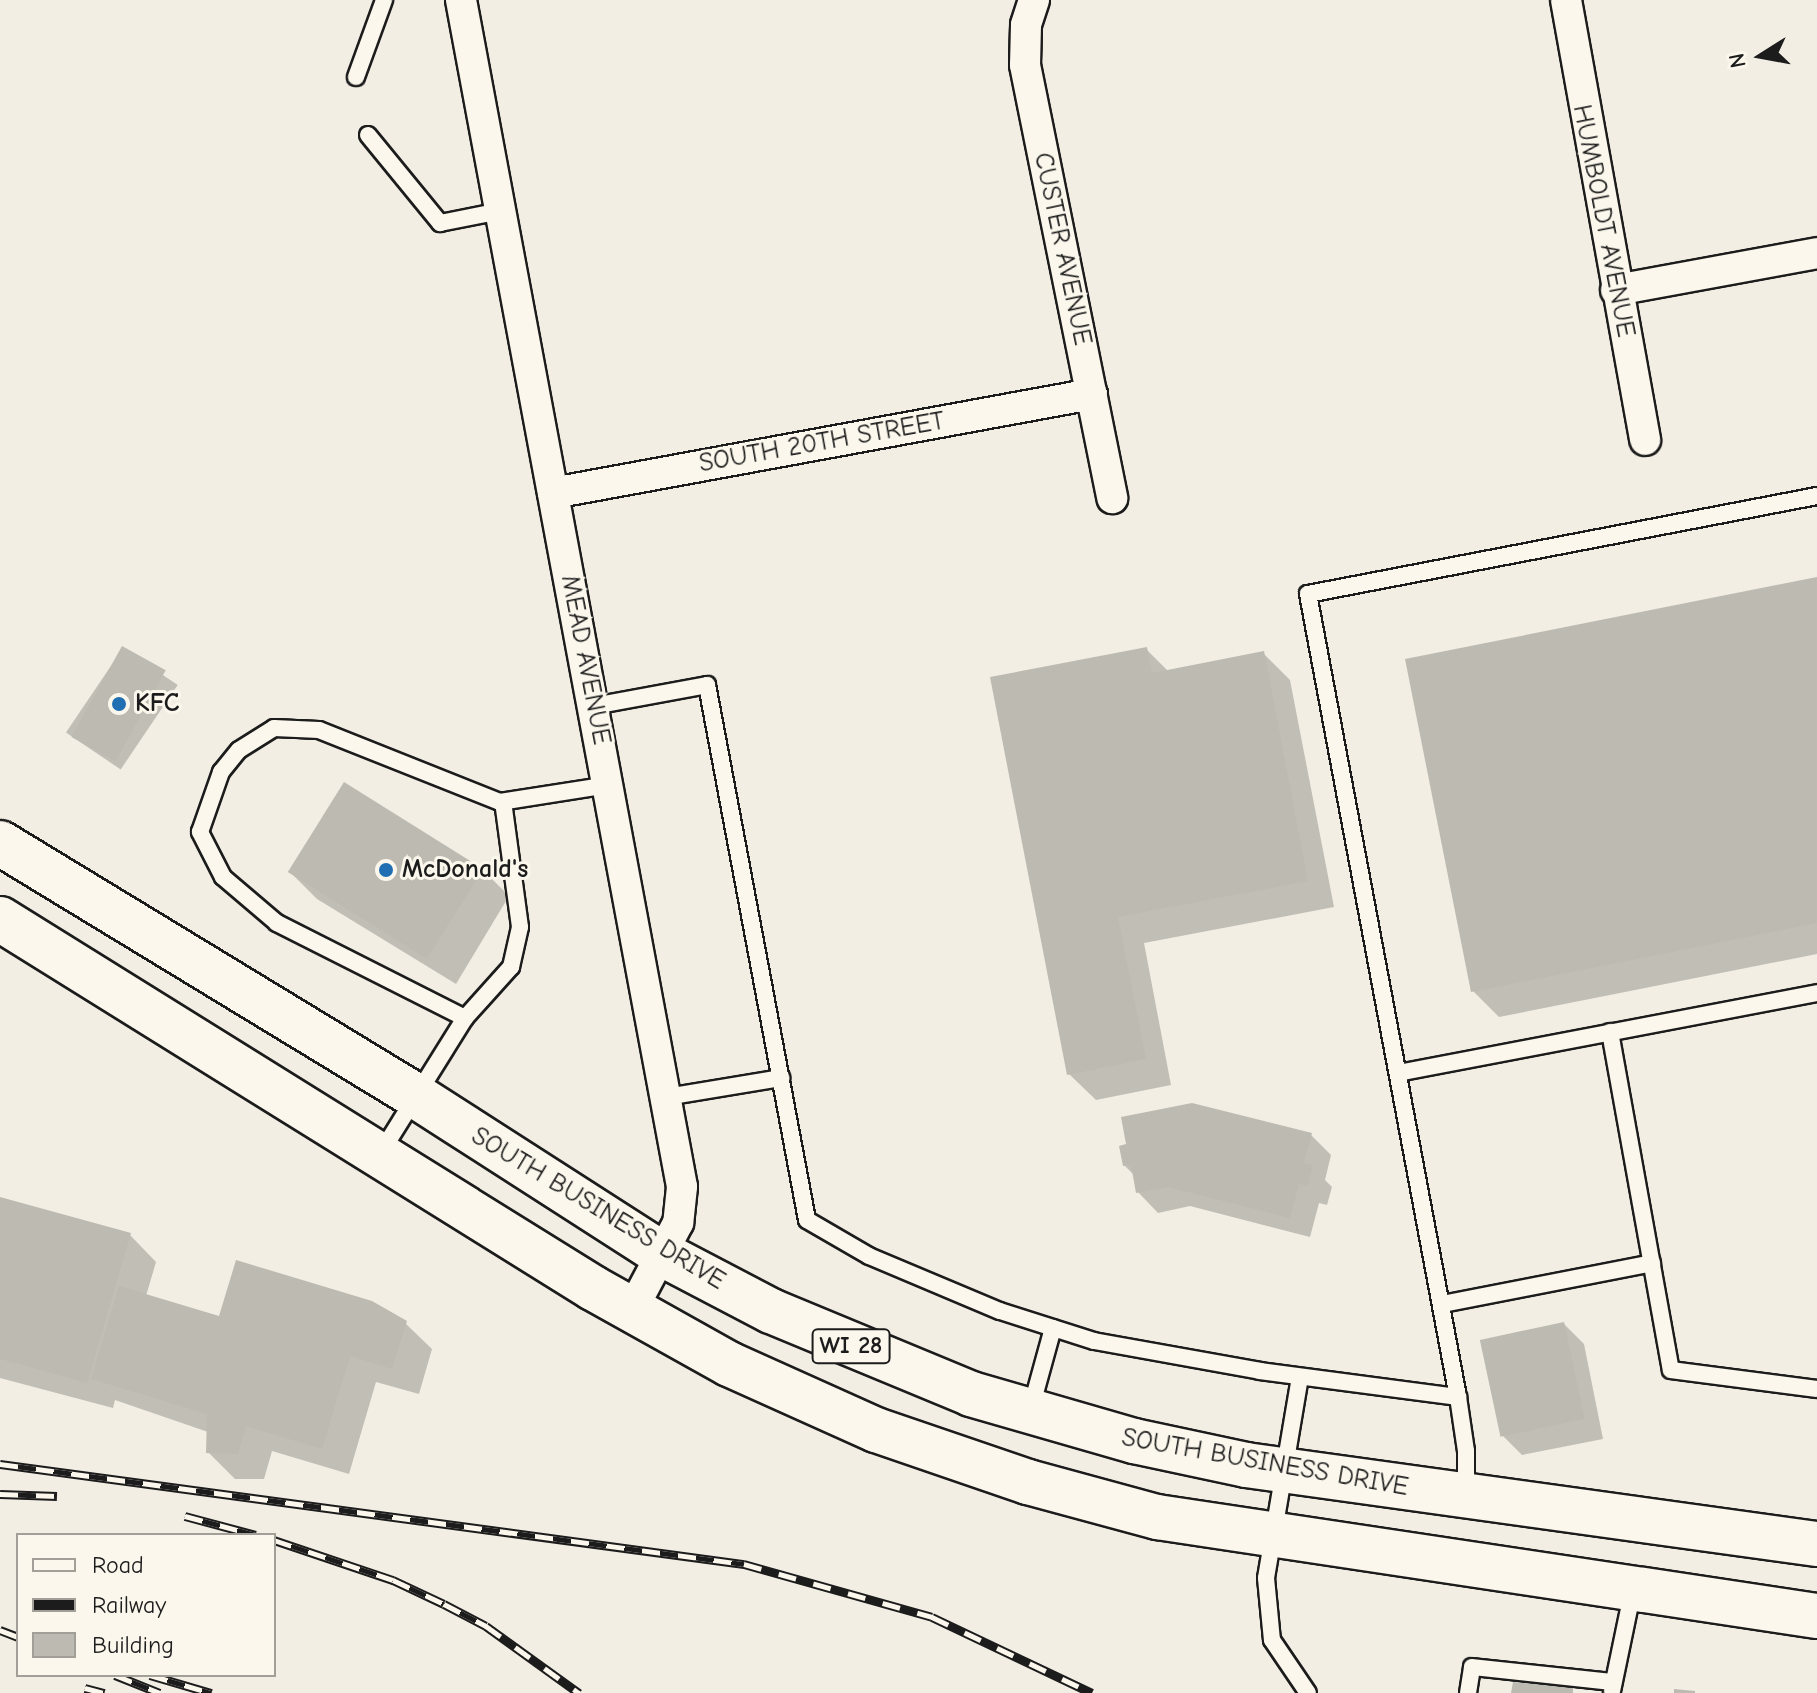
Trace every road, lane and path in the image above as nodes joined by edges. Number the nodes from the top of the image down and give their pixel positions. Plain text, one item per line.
1 (384, 0) edge
2 (461, 0) edge
3 (1034, 0) edge
4 (1566, 0) edge
5 (356, 77) dead end
6 (368, 135) dead end
7 (500, 211) junction
8 (1817, 253) edge
9 (1616, 290) junction
10 (1092, 394) junction
11 (1645, 440) dead end
12 (553, 493) junction
13 (1817, 496) edge
14 (1112, 498) dead end
15 (594, 706) junction
16 (608, 785) junction
17 (503, 802) junction
18 (0, 843) edge
19 (0, 919) edge
20 (1817, 993) edge
21 (465, 1018) junction
22 (1610, 1032) junction
23 (1398, 1073) junction
24 (781, 1078) junction
25 (416, 1096) junction
26 (666, 1097) junction
27 (380, 1154) junction
28 (662, 1254) junction
29 (1652, 1263) junction
30 (1442, 1304) junction
31 (632, 1310) junction
32 (1053, 1328) junction
33 (1300, 1377) junction
34 (1817, 1389) edge
35 (1458, 1397) junction
36 (1030, 1413) junction
37 (1285, 1471) junction
38 (1465, 1497) junction
39 (1273, 1537) junction
40 (1817, 1544) edge
41 (1633, 1590) junction
42 (1817, 1616) edge
43 (1612, 1688) edge
44 (1308, 1693) edge
45 (1468, 1693) edge

1 - 5 lane
2 - 7 street, MEAD AVENUE
3 - 10 street, CUSTER AVENUE
4 - 9 street, HUMBOLDT AVENUE
6 - 7 lane
7 - 12 street, MEAD AVENUE
8 - 9 street
9 - 11 street, HUMBOLDT AVENUE
10 - 12 street, SOUTH 20TH STREET
10 - 14 street, CUSTER AVENUE
12 - 15 street, MEAD AVENUE
13 - 23 lane
15 - 16 street, MEAD AVENUE
15 - 24 lane
16 - 17 lane
16 - 26 street, MEAD AVENUE
17 - 21 lane
17 - 21 lane
18 - 25 main road, SOUTH BUSINESS DRIVE / WI 28
19 - 27 main road, WI 28
20 - 22 lane
21 - 25 lane
22 - 23 lane
22 - 29 lane
23 - 30 lane
24 - 26 lane
24 - 32 lane
25 - 27 lane
25 - 28 main road, SOUTH BUSINESS DRIVE / WI 28
26 - 28 street, MEAD AVENUE
27 - 31 main road, WI 28
28 - 31 street, MEAD AVENUE
28 - 36 main road, SOUTH BUSINESS DRIVE / WI 28
29 - 30 lane
29 - 34 lane
30 - 35 lane
31 - 39 main road, WI 28
32 - 33 lane
32 - 36 lane
33 - 35 lane
33 - 37 lane
35 - 38 lane
36 - 37 main road, SOUTH BUSINESS DRIVE / WI 28
37 - 38 main road, SOUTH BUSINESS DRIVE / WI 28
37 - 39 lane
38 - 40 main road, SOUTH BUSINESS DRIVE / WI 28
39 - 41 main road, WI 28
39 - 44 lane
41 - 42 main road, WI 28
41 - 43 lane
43 - 45 lane

